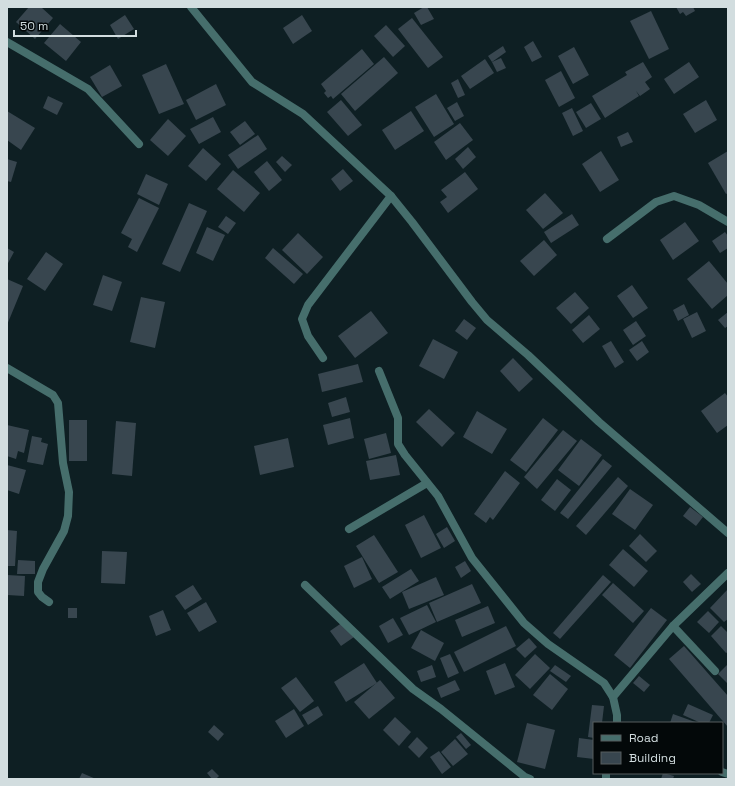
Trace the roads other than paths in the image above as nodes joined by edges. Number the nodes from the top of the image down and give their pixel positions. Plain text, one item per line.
1 (191, 7) edge
2 (7, 42) edge
3 (139, 144) dead end
4 (391, 196) junction
5 (728, 222) edge
6 (607, 239) dead end
7 (323, 358) dead end
8 (7, 368) edge
9 (379, 371) dead end
10 (427, 483) junction
11 (349, 529) dead end
12 (728, 533) edge
13 (728, 573) edge
14 (304, 585) dead end
15 (49, 602) dead end
16 (673, 626) junction
17 (716, 671) dead end
18 (613, 697) junction
19 (617, 722) edge
20 (530, 779) edge

1 - 4 street
2 - 3 street
4 - 7 street
4 - 12 street
5 - 6 street
8 - 15 street
9 - 10 street
10 - 11 street
10 - 18 street
13 - 16 street
14 - 20 street
16 - 17 street
16 - 18 street
18 - 19 street

